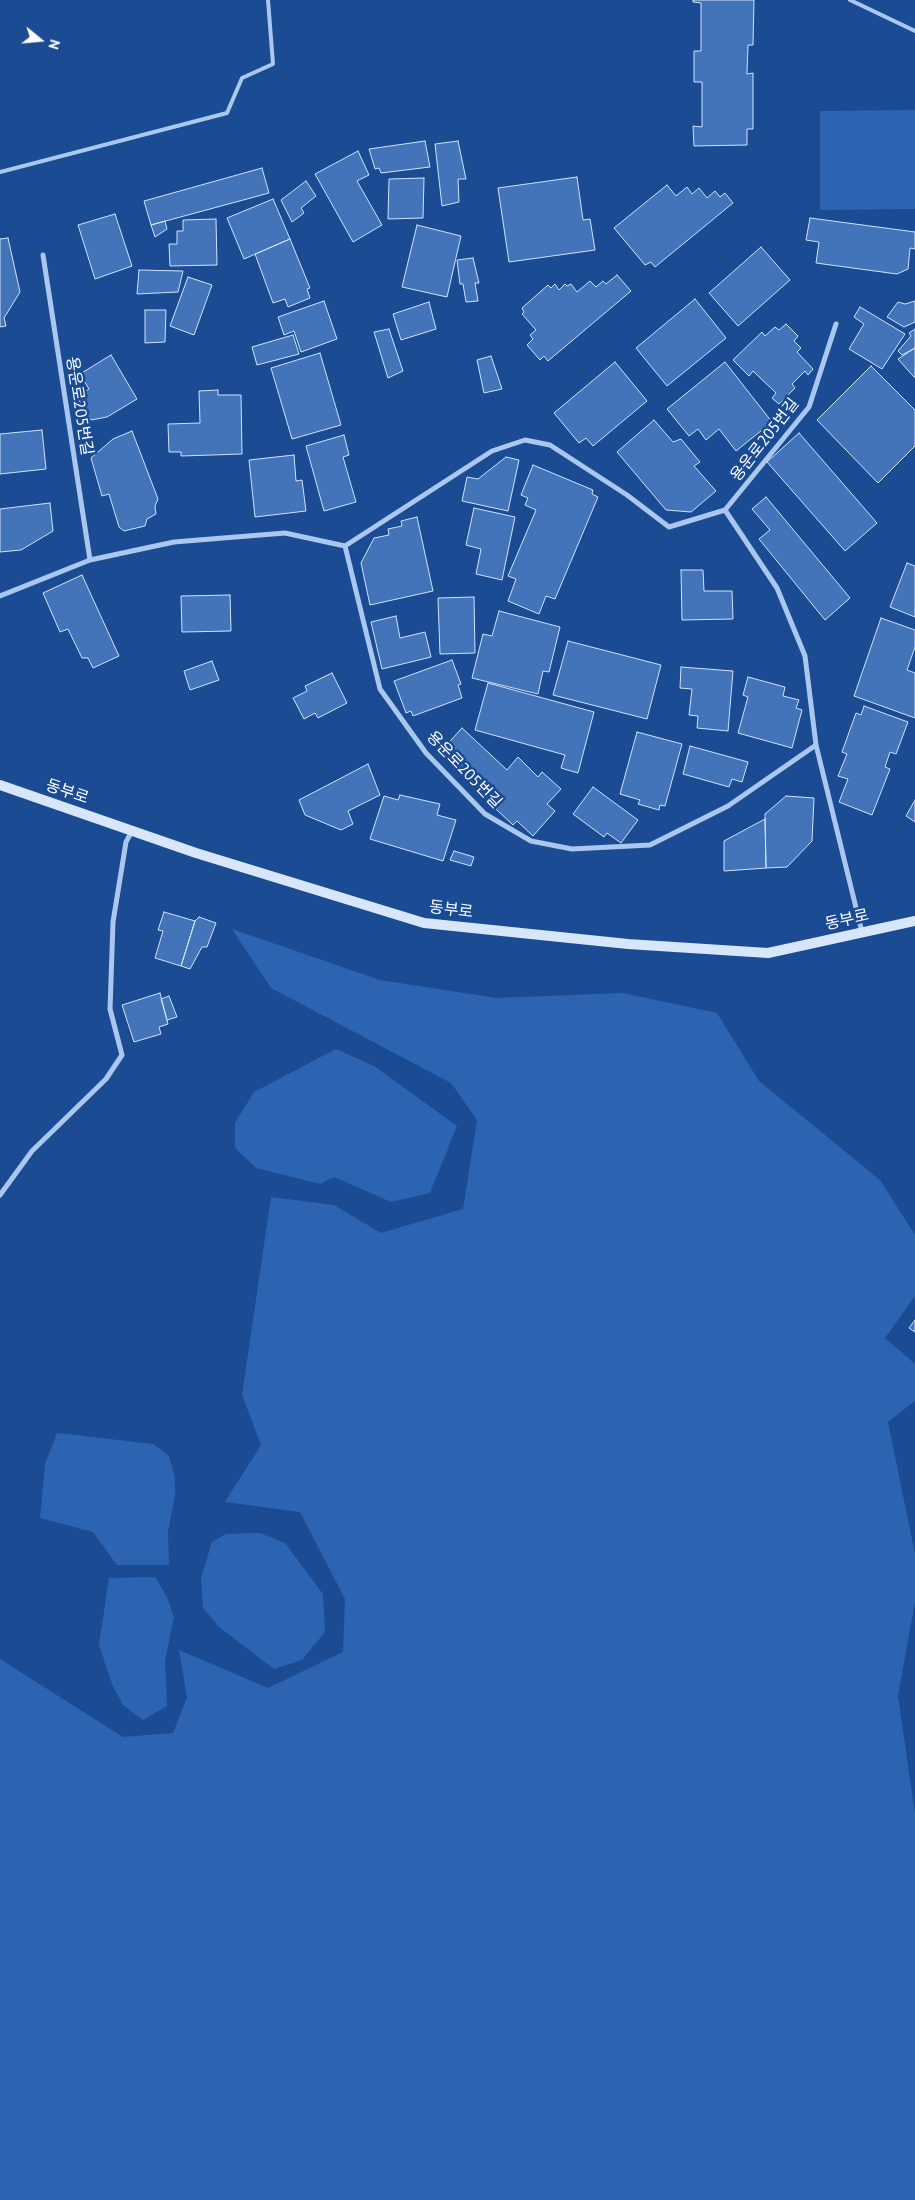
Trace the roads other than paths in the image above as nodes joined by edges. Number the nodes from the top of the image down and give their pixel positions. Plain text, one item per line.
1 (268, 0) edge
2 (850, 0) edge
3 (915, 31) edge
4 (0, 172) edge
5 (43, 255) dead end
6 (836, 324) dead end
7 (725, 510) junction
8 (345, 546) junction
9 (90, 560) junction
10 (0, 596) edge
11 (816, 745) junction
12 (0, 785) edge
13 (132, 830) junction
14 (915, 921) edge
15 (862, 933) junction
16 (0, 1195) edge

1 - 4 lane
2 - 3 lane
5 - 9 street, 용운로205번길
6 - 7 street, 용운로205번길
7 - 8 street
7 - 11 street
8 - 9 street
8 - 11 street, 용운로205번길
9 - 10 street
11 - 15 street
12 - 13 main road, 동부로
13 - 15 main road, 동부로
13 - 16 street
14 - 15 main road, 동부로

